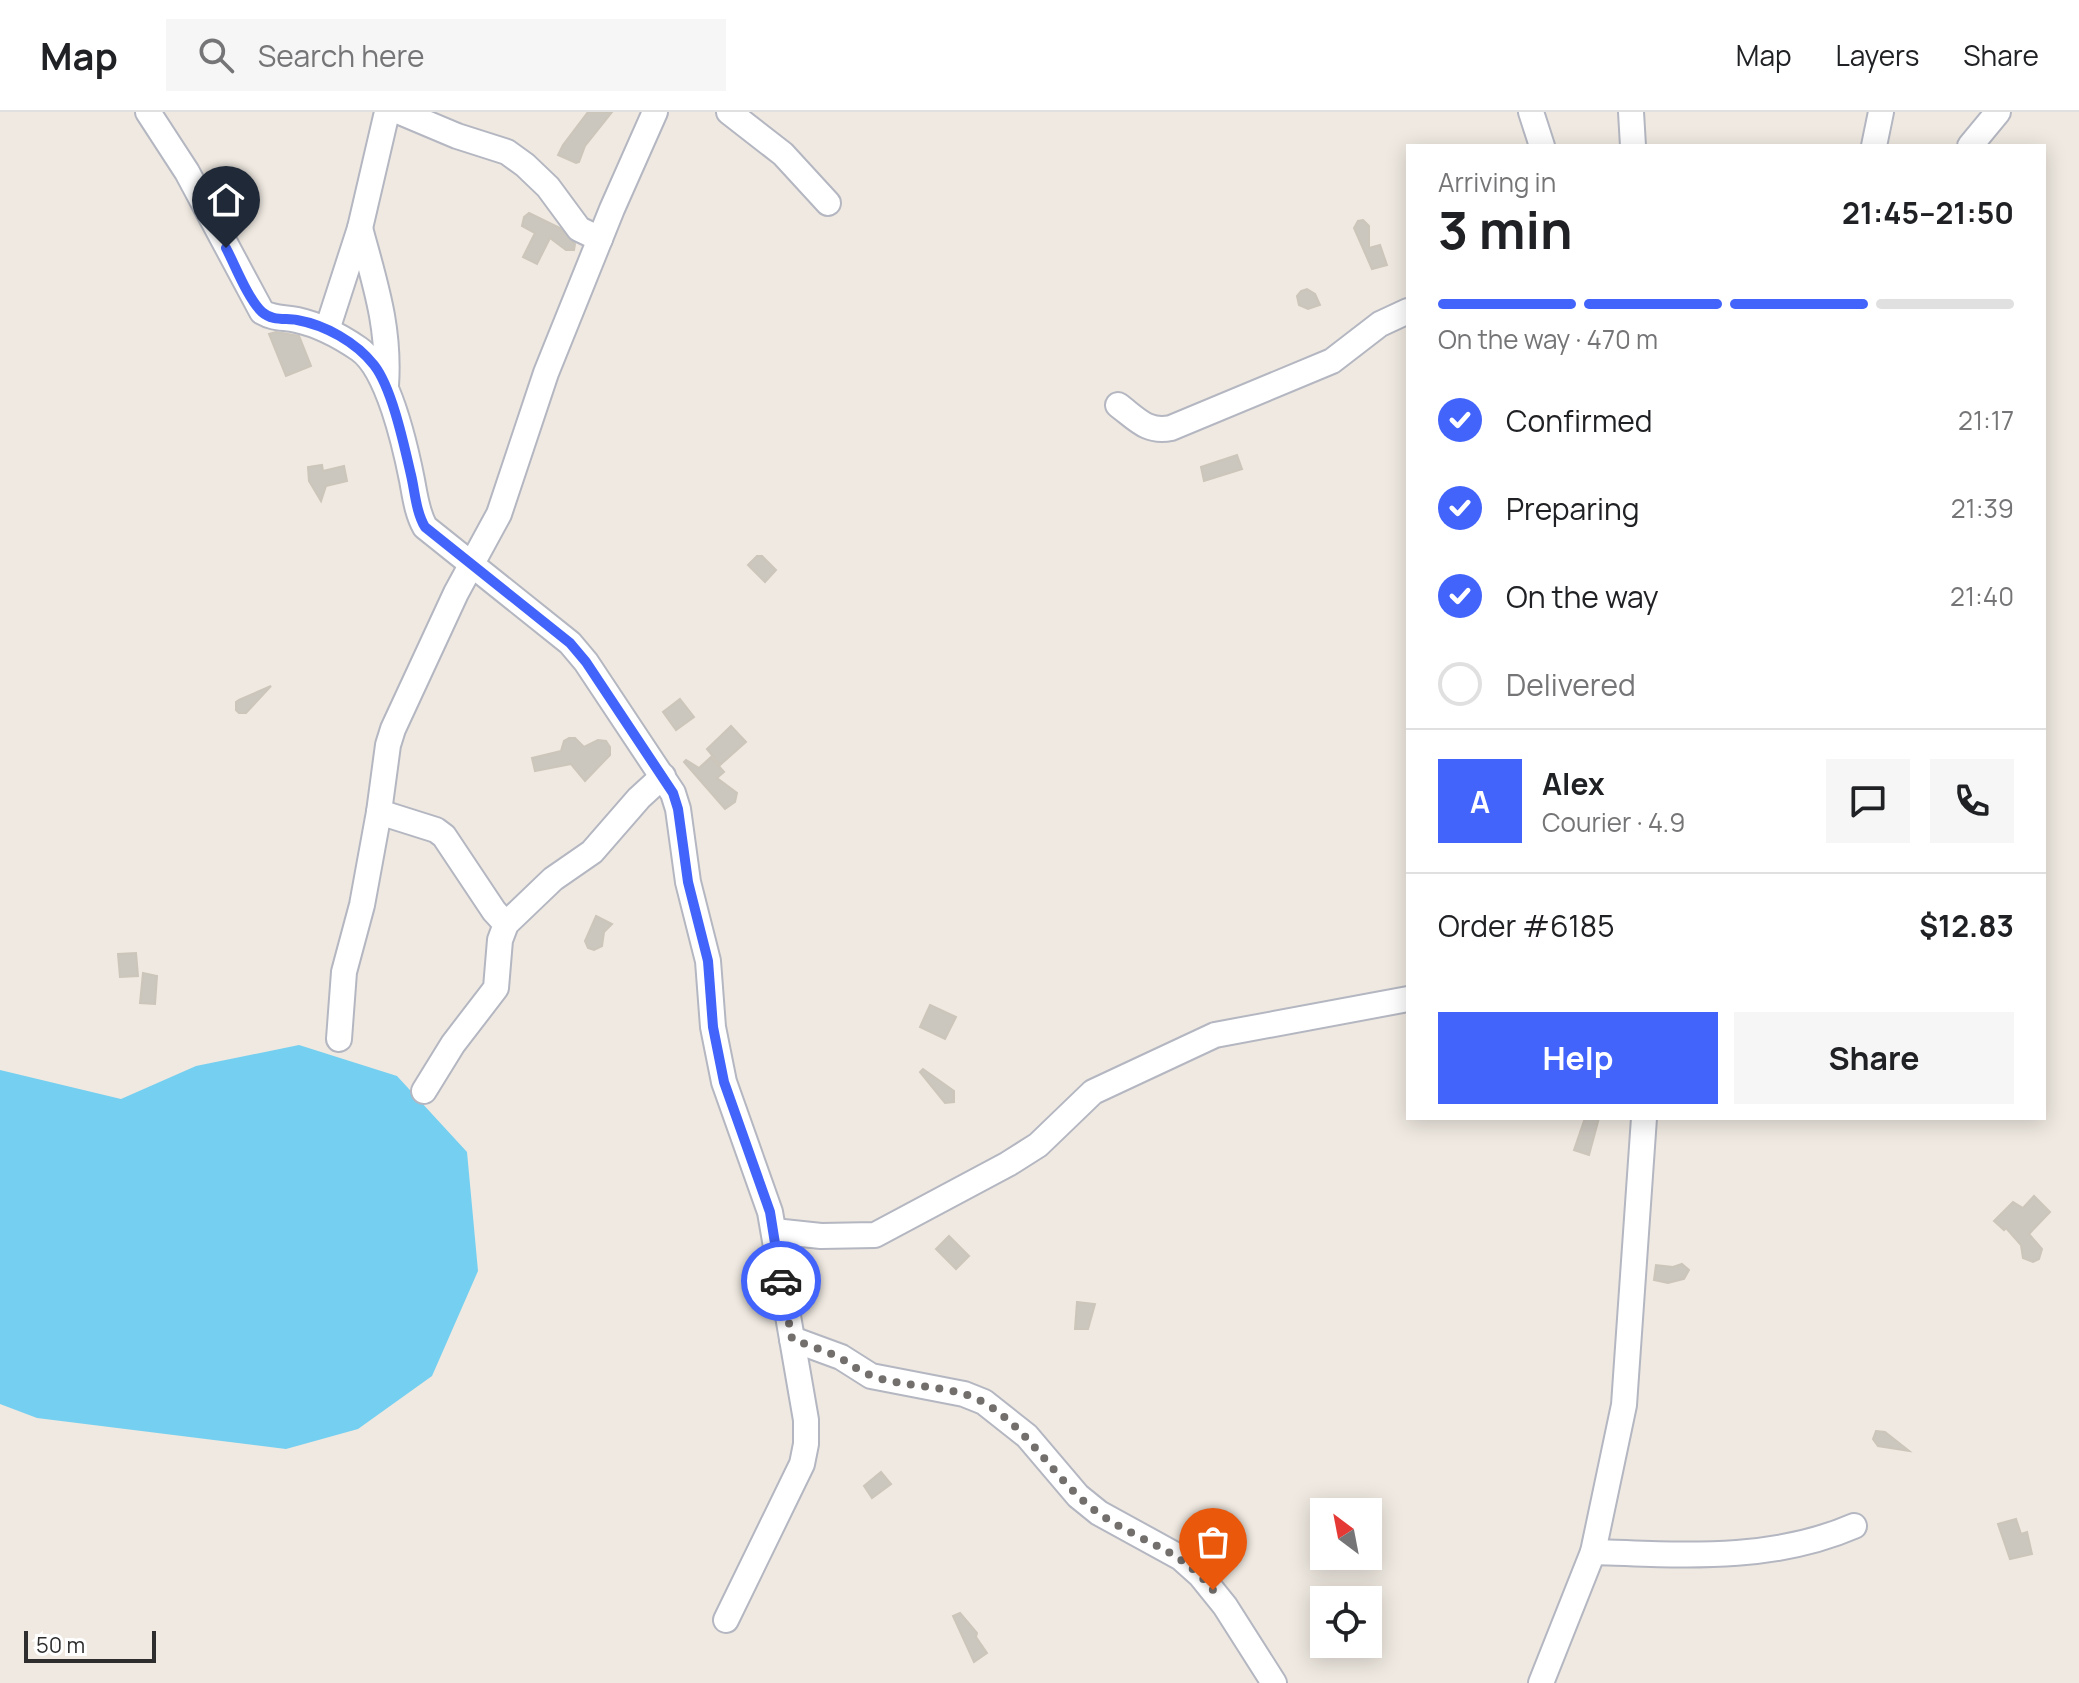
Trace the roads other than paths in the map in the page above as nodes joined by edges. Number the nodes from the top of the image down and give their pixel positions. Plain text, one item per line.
1 (148, 112) edge
2 (387, 112) edge
3 (400, 112) edge
4 (655, 112) edge
5 (729, 112) edge
6 (1531, 112) edge
7 (1631, 112) edge
8 (1881, 112) edge
9 (1998, 112) edge
10 (1541, 144) edge
11 (1633, 144) edge
12 (1874, 144) edge
13 (1972, 144) edge
14 (828, 203) dead end
15 (360, 228) junction
16 (600, 239) junction
17 (1406, 312) edge
18 (327, 330) junction
19 (386, 386) junction
20 (1118, 405) dead end
21 (472, 563) junction
22 (663, 776) junction
23 (379, 812) junction
24 (506, 924) junction
25 (1406, 999) edge
26 (339, 1039) dead end
27 (424, 1091) dead end
28 (1644, 1120) edge
29 (774, 1231) junction
30 (792, 1339) junction
31 (1854, 1526) dead end
32 (1593, 1552) junction
33 (726, 1620) dead end
34 (1274, 1683) edge
35 (1541, 1683) edge

1 - 18 street
2 - 15 street
3 - 16 street
4 - 16 street
5 - 14 street
6 - 10 street
7 - 11 street
8 - 12 street
9 - 13 street
15 - 18 street
15 - 19 street
16 - 21 street
17 - 20 street
18 - 19 street
19 - 21 street
21 - 22 street
21 - 23 street
22 - 24 street
22 - 29 street
23 - 24 street
23 - 26 street
24 - 27 street
25 - 29 street
28 - 32 street
29 - 30 street
30 - 33 street
30 - 34 street
31 - 32 street
32 - 35 street

